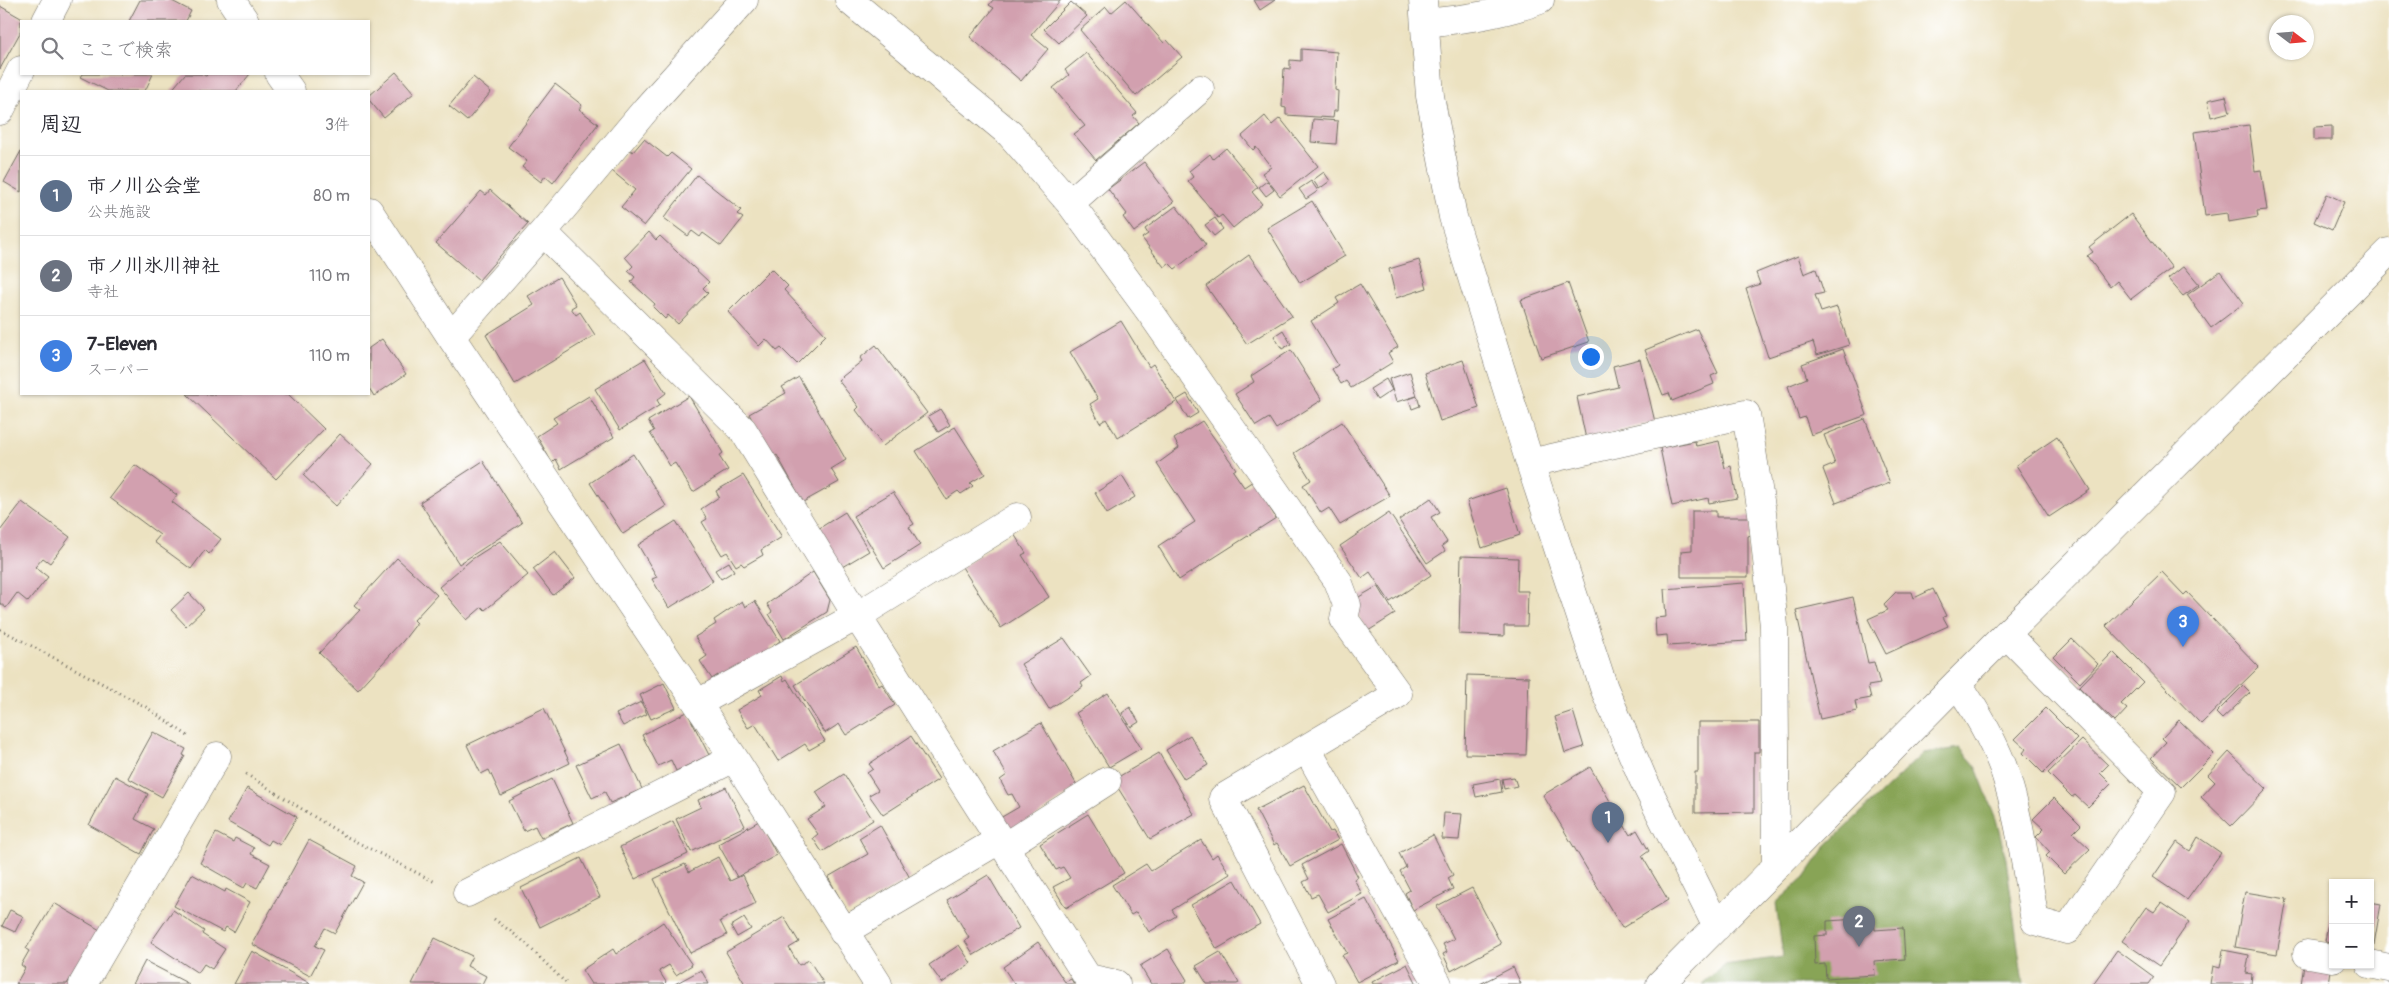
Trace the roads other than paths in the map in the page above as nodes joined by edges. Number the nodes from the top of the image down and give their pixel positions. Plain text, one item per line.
1 (57, 0) edge
2 (231, 0) edge
3 (744, 0) edge
4 (849, 0) edge
5 (1540, 0) edge
6 (1424, 11) edge
7 (47, 20) edge
8 (244, 20) edge
9 (20, 72) edge
10 (280, 75) edge
11 (1200, 89) dead end
12 (290, 90) edge
13 (0, 111) edge
14 (1070, 203) junction
15 (370, 213) edge
16 (543, 232) junction
17 (2389, 252) edge
18 (451, 337) junction
19 (1530, 463) junction
20 (1016, 517) dead end
21 (857, 616) junction
22 (2006, 634) junction
23 (1957, 683) junction
24 (698, 703) junction
25 (1307, 749) junction
26 (217, 756) road end
27 (734, 758) junction
28 (1106, 781) dead end
29 (1002, 843) junction
30 (1776, 866) junction
31 (467, 893) road end
32 (1717, 926) junction
33 (844, 932) junction
34 (2374, 965) edge
35 (2389, 968) edge
36 (83, 984) edge
37 (878, 984) edge
38 (1116, 984) edge
39 (1320, 984) edge
40 (1438, 984) edge
41 (1660, 984) edge

1 - 7 street
2 - 8 street
3 - 16 street
4 - 14 street
5 - 6 street
6 - 19 street
9 - 13 street
10 - 12 street
11 - 14 street
14 - 25 street
15 - 18 street
16 - 18 street
16 - 21 street
17 - 22 street
18 - 24 street
19 - 30 street
19 - 32 street
20 - 21 street
21 - 24 street
21 - 29 street
22 - 23 street
22 - 23 street
23 - 30 street
24 - 27 street
25 - 39 street
25 - 40 street
26 - 36 street
27 - 31 street
27 - 33 street
28 - 29 street
29 - 33 street
29 - 38 street
30 - 32 street
32 - 41 street
33 - 37 street
34 - 35 street

